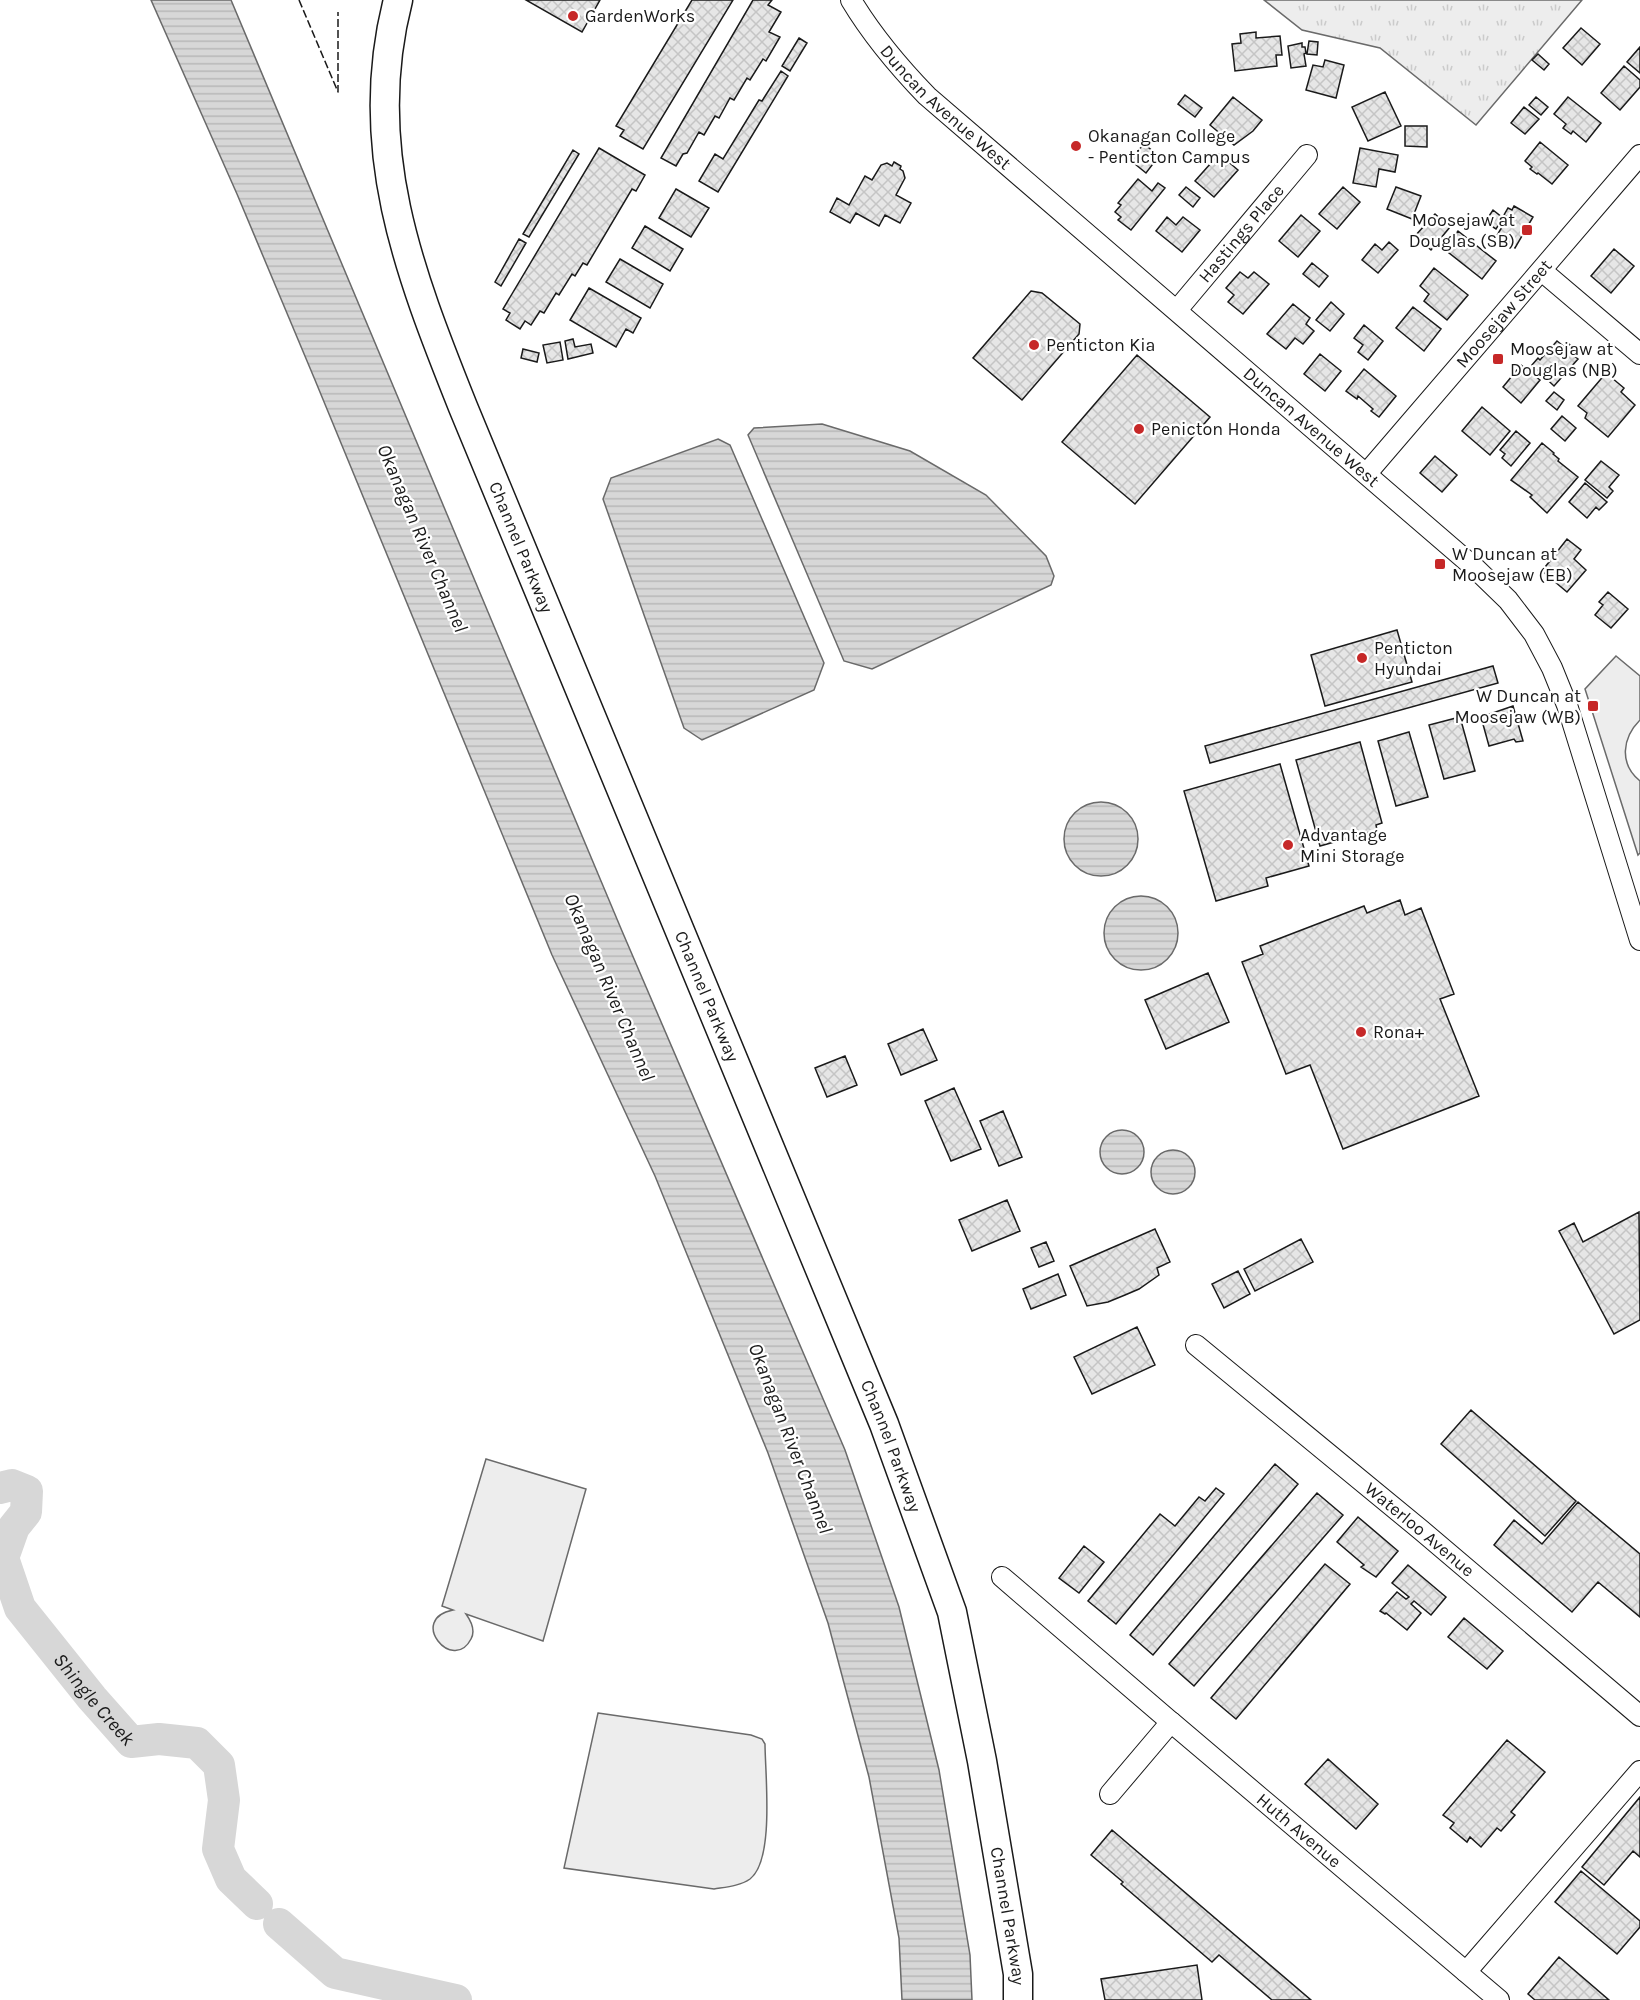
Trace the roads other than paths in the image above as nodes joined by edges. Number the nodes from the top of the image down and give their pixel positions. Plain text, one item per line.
1 (398, 0) edge
2 (851, 0) edge
3 (1307, 155) dead end
4 (1640, 155) edge
5 (1542, 271) junction
6 (1177, 310) junction
7 (1640, 354) edge
8 (1367, 473) junction
9 (1640, 940) edge
10 (1196, 1345) dead end
11 (1002, 1577) dead end
12 (1640, 1716) edge
13 (1171, 1722) junction
14 (1640, 1771) edge
15 (1110, 1794) dead end
16 (1466, 1972) junction
17 (1018, 2000) edge
18 (1499, 2000) edge

1 - 17 highway, Channel Parkway
2 - 6 street, Duncan Avenue West
3 - 6 street, Hastings Place
4 - 5 street, Moosejaw Street
5 - 7 street
5 - 8 street, Moosejaw Street
6 - 8 street, Duncan Avenue West
8 - 9 street, Duncan Avenue West
10 - 12 street, Waterloo Avenue
11 - 13 street, Huth Avenue
13 - 15 street
13 - 16 street, Huth Avenue
14 - 16 street
16 - 18 street, Huth Avenue

